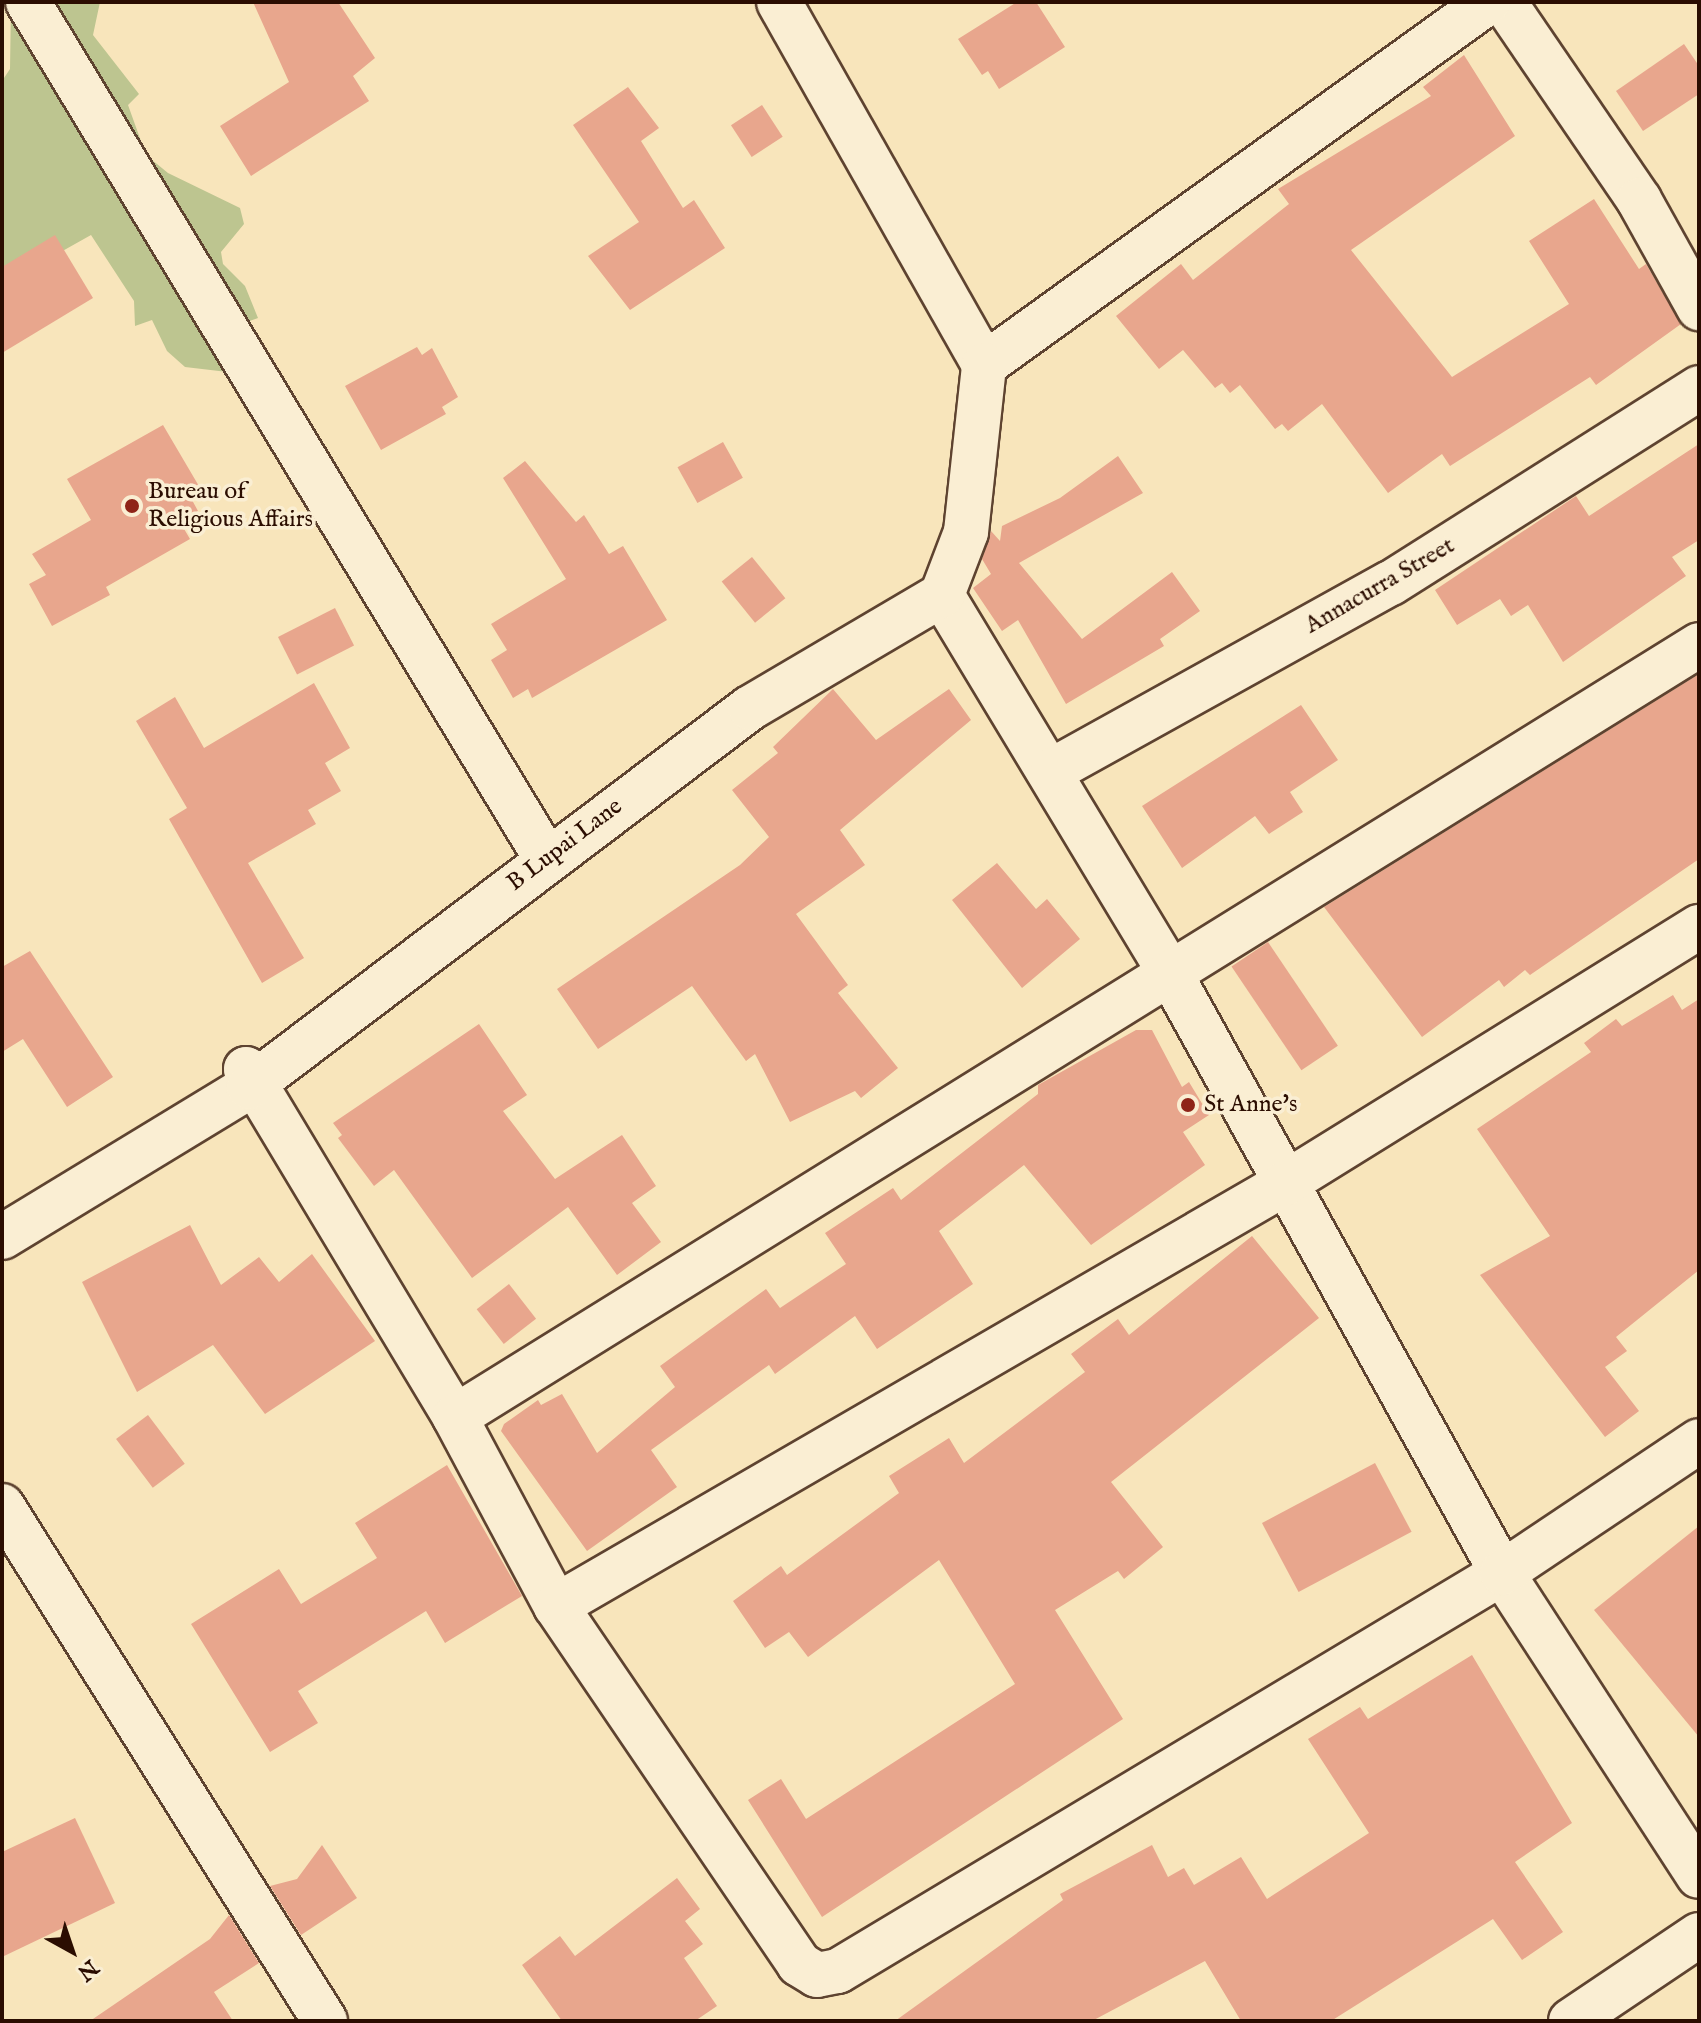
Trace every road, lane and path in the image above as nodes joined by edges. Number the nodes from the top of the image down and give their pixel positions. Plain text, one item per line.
1 (28, 2) edge
2 (779, 2) edge
3 (1488, 2) edge
4 (1504, 2) edge
5 (1699, 308) edge
6 (984, 365) junction
7 (1699, 388) edge
8 (942, 595) junction
9 (1699, 645) edge
10 (1053, 770) junction
11 (546, 858) junction
12 (1699, 927) edge
13 (1171, 975) junction
14 (249, 1087) junction
15 (1284, 1184) junction
16 (2, 1237) edge
17 (455, 1417) junction
18 (1699, 1441) edge
19 (2, 1506) edge
20 (1502, 1573) junction
21 (556, 1606) junction
22 (1699, 1876) edge
23 (1699, 1935) edge
24 (325, 2021) edge
25 (1571, 2021) edge

1 - 11 street
2 - 6 street
3 - 6 street
4 - 5 street
6 - 8 street
7 - 10 street, Annacurra Street
8 - 10 street
8 - 11 street, B Lupai Lane
9 - 13 street
10 - 13 street
11 - 14 street, B Lupai Lane
12 - 15 street
13 - 15 street
13 - 17 street
14 - 16 street, B Lupai Lane
14 - 17 street
15 - 20 street
15 - 21 street
17 - 21 street
18 - 20 street
19 - 24 street
20 - 21 street
20 - 22 street
23 - 25 street

